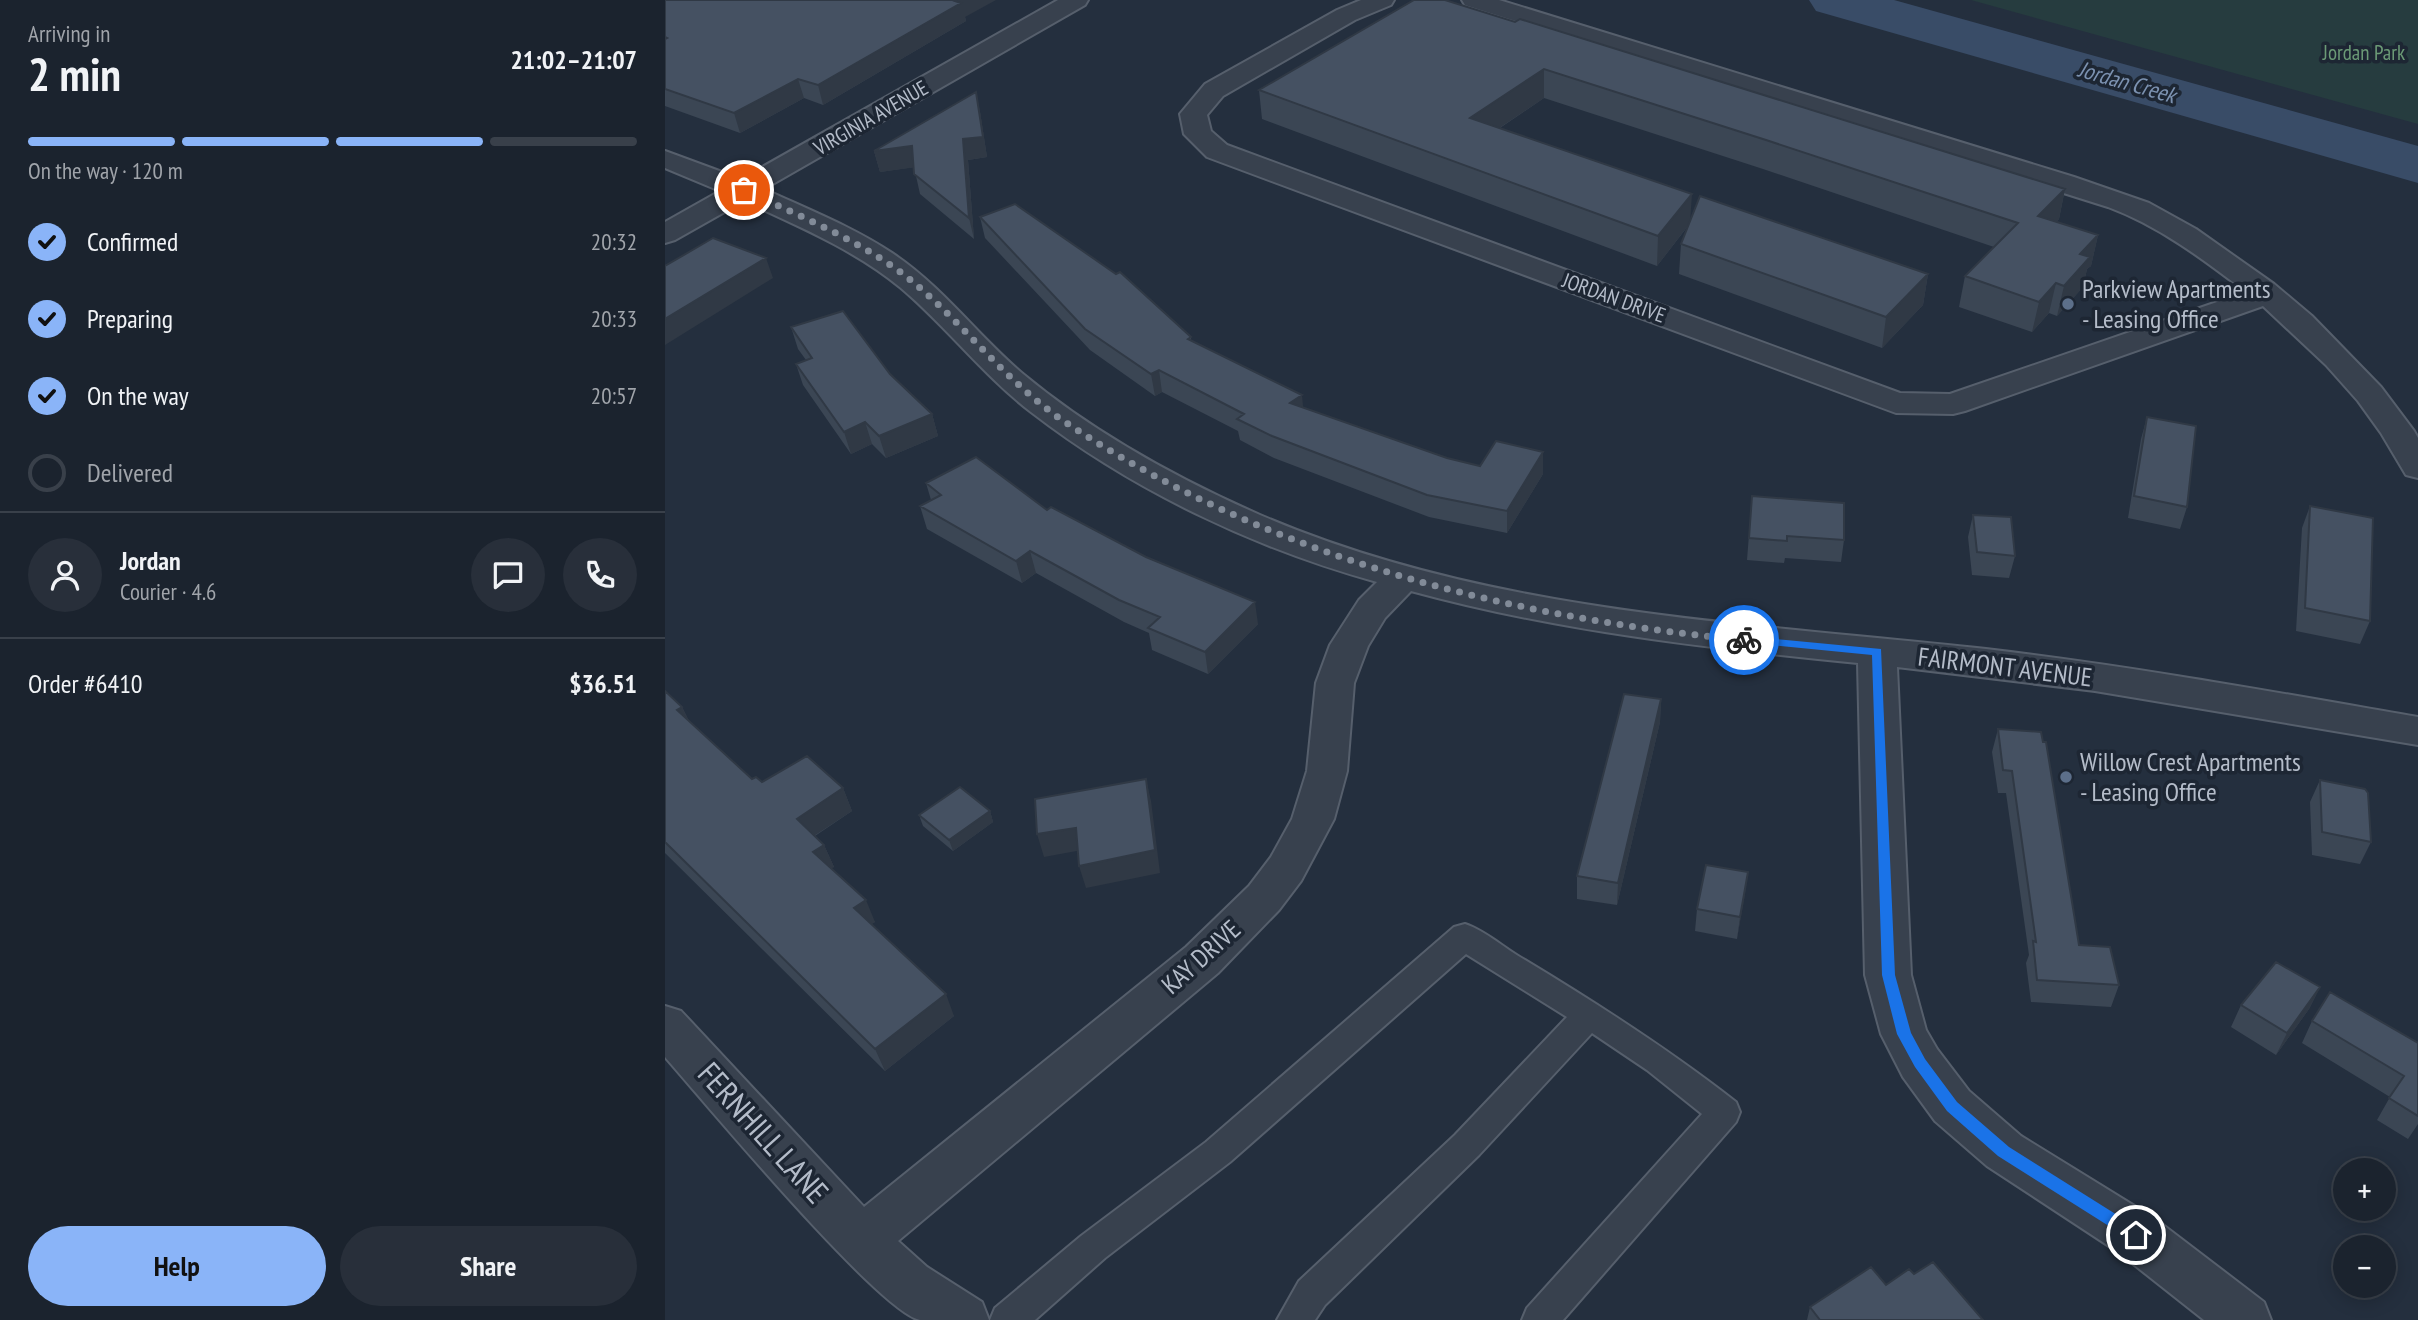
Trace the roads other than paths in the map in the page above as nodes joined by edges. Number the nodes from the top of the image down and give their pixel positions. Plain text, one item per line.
1 (1076, 0) edge
2 (1382, 0) edge
3 (1474, 0) edge
4 (665, 159) edge
5 (744, 190) junction
6 (665, 234) edge
7 (2268, 294) junction
8 (2418, 467) edge
9 (1402, 578) junction
10 (1877, 652) junction
11 (2418, 731) edge
12 (1589, 1014) junction
13 (665, 1025) edge
14 (861, 1240) junction
15 (940, 1315) edge
16 (1007, 1320) edge
17 (1295, 1320) edge
18 (1540, 1320) edge
19 (2245, 1320) edge

1 - 5 street, VIRGINIA AVENUE
2 - 7 street, JORDAN DRIVE
3 - 7 street
4 - 5 street, FAIRMONT AVENUE
5 - 6 street, VIRGINIA AVENUE
5 - 9 street, FAIRMONT AVENUE
7 - 8 street
9 - 10 street, FAIRMONT AVENUE
9 - 14 street, KAY DRIVE
10 - 11 street, FAIRMONT AVENUE
10 - 19 street
12 - 16 lane
12 - 17 lane
12 - 18 lane
13 - 14 street, FERNHILL LANE
14 - 15 street, FERNHILL LANE

